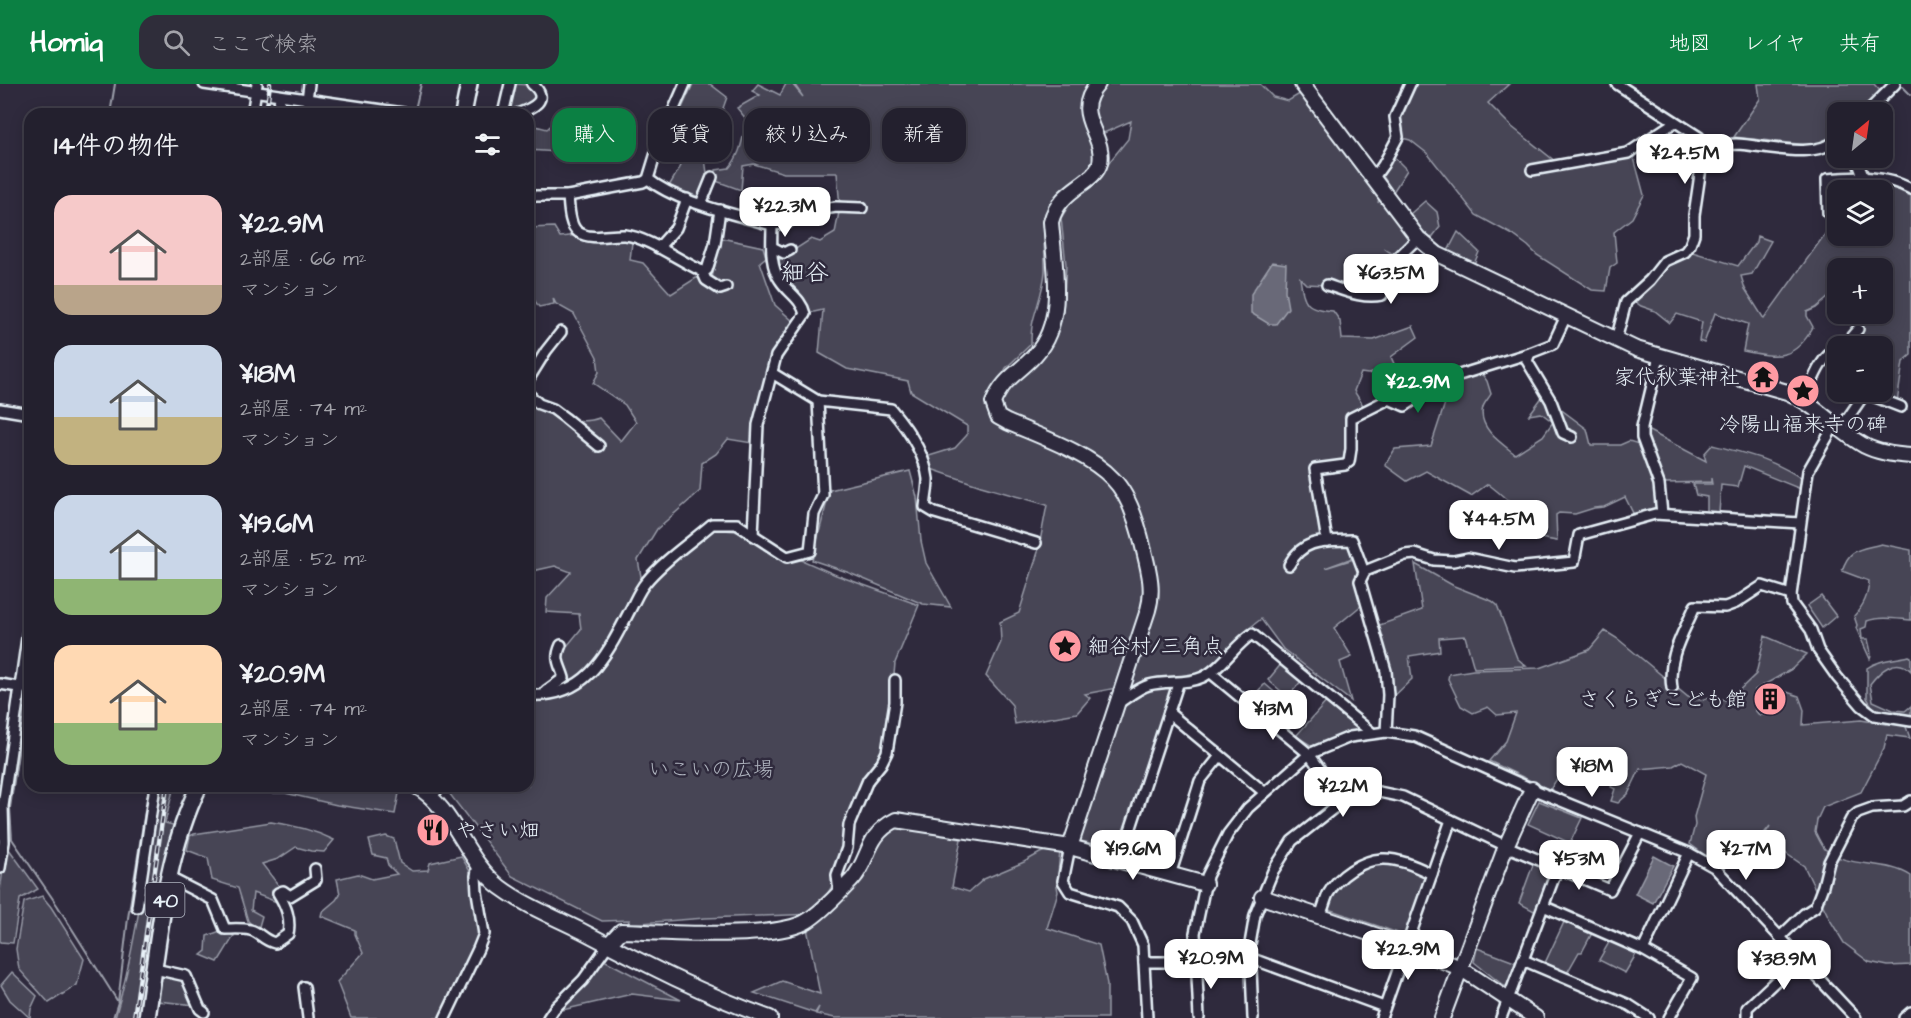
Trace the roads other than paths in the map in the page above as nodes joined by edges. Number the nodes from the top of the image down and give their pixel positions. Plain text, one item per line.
1 (204, 84) edge
2 (309, 84) edge
3 (469, 84) edge
4 (510, 84) edge
5 (532, 84) edge
6 (685, 84) edge
7 (1098, 84) edge
8 (1302, 84) edge
9 (1410, 84) edge
10 (1617, 84) edge
11 (1888, 86) edge
12 (256, 88) edge
13 (280, 96) junction
14 (307, 100) junction
15 (1875, 102) edge
16 (253, 108) edge
17 (279, 108) edge
18 (366, 108) edge
19 (464, 108) edge
20 (504, 108) edge
21 (533, 108) edge
22 (1675, 122) junction
23 (1827, 146) edge
24 (1707, 147) junction
25 (1860, 168) edge
26 (1532, 170) dead end
27 (1863, 176) junction
28 (712, 177) dead end
29 (648, 179) junction
30 (1373, 179) junction
31 (1827, 180) edge
32 (1911, 189) edge
33 (534, 196) edge
34 (568, 196) junction
35 (687, 199) junction
36 (701, 204) junction
37 (780, 204) dead end
38 (862, 208) dead end
39 (720, 210) junction
40 (775, 224) junction
41 (1418, 238) junction
42 (772, 247) junction
43 (658, 248) junction
44 (790, 250) dead end
45 (702, 271) junction
46 (1327, 285) dead end
47 (726, 287) dead end
48 (1566, 316) junction
49 (1858, 329) dead end
50 (561, 332) dead end
51 (1852, 336) edge
52 (1616, 340) junction
53 (1530, 353) junction
54 (1659, 356) junction
55 (1827, 358) edge
56 (534, 370) edge
57 (772, 373) junction
58 (534, 399) edge
59 (1804, 400) junction
60 (818, 401) junction
61 (1901, 407) dead end
62 (0, 409) edge
63 (24, 413) edge
64 (1838, 426) junction
65 (1572, 438) dead end
66 (599, 446) dead end
67 (1911, 456) edge
68 (1662, 514) junction
69 (1800, 523) junction
70 (753, 535) junction
71 (1327, 541) junction
72 (1036, 543) dead end
73 (1289, 565) dead end
74 (1364, 572) junction
75 (1791, 595) junction
76 (561, 645) dead end
77 (1211, 673) junction
78 (895, 680) dead end
79 (0, 684) edge
80 (1178, 684) junction
81 (24, 688) edge
82 (1672, 688) dead end
83 (534, 696) edge
84 (539, 696) junction
85 (1117, 704) junction
86 (1169, 713) junction
87 (1911, 721) edge
88 (1386, 732) junction
89 (1372, 733) junction
90 (1309, 754) junction
91 (1220, 756) junction
92 (1532, 789) junction
93 (154, 792) edge
94 (197, 792) edge
95 (436, 792) edge
96 (1264, 792) junction
97 (1343, 801) junction
98 (1911, 801) edge
99 (1451, 820) junction
100 (1640, 833) junction
101 (1506, 846) junction
102 (1070, 847) junction
103 (1689, 853) junction
104 (1120, 861) junction
105 (478, 864) junction
106 (1558, 867) junction
107 (0, 868) edge
108 (315, 869) dead end
109 (1432, 874) junction
110 (1170, 875) junction
111 (168, 877) junction
112 (1204, 884) junction
113 (838, 893) junction
114 (1262, 897) junction
115 (1543, 906) junction
116 (137, 908) dead end
117 (1320, 916) junction
118 (1780, 937) junction
119 (608, 945) junction
120 (1407, 946) junction
121 (1642, 950) junction
122 (1250, 958) junction
123 (1800, 958) junction
124 (1523, 960) junction
125 (1144, 962) junction
126 (1197, 962) junction
127 (155, 966) junction
128 (1460, 968) junction
129 (190, 973) dead end
130 (304, 987) dead end
131 (1508, 999) junction
132 (1384, 1007) junction
133 (204, 1012) dead end
134 (1911, 1012) edge
135 (147, 1018) edge
136 (308, 1018) edge
137 (446, 1018) edge
138 (548, 1018) edge
139 (770, 1018) edge
140 (1147, 1018) edge
141 (1199, 1018) edge
142 (1253, 1018) edge
143 (1381, 1018) edge
144 (1442, 1018) edge
145 (1501, 1018) edge
146 (1536, 1018) edge
147 (1649, 1018) edge
148 (1669, 1018) edge
149 (1747, 1018) edge
150 (1856, 1018) edge
151 (1904, 1018) edge

1 - 12 street
2 - 14 street
3 - 19 main road
4 - 20 street
5 - 21 street
6 - 29 street
7 - 85 street
8 - 30 street
9 - 30 street
10 - 22 street
11 - 15 street
12 - 13 street
12 - 16 street
13 - 14 street
13 - 17 street
14 - 18 street
22 - 24 street
22 - 26 street
23 - 24 street
24 - 52 street
25 - 27 street
27 - 31 street
27 - 32 street
28 - 36 street
29 - 34 street
29 - 35 street
30 - 41 street
33 - 34 street
34 - 43 street
35 - 36 street
35 - 43 street
36 - 39 street
37 - 40 street
38 - 40 street
39 - 40 street
39 - 45 street
40 - 42 street
41 - 46 street
41 - 48 street
42 - 44 street
42 - 57 street
43 - 45 street
45 - 47 street
48 - 52 street
48 - 53 street
49 - 51 street
50 - 56 street
52 - 54 street
53 - 65 street
53 - 71 street
54 - 59 street
54 - 68 street
55 - 59 street
57 - 60 street
57 - 70 street
58 - 66 street
59 - 64 street
60 - 70 street
60 - 72 street
61 - 64 street
62 - 63 street
64 - 67 street
64 - 69 street
68 - 69 street
68 - 74 street
69 - 75 street
70 - 84 street
71 - 73 street
71 - 74 street
74 - 88 street
75 - 82 street
75 - 87 street
76 - 84 street
77 - 80 street
77 - 89 street
77 - 90 street
78 - 113 street
79 - 81 street
80 - 85 street
80 - 86 street
81 - 107 street
83 - 84 street
85 - 102 street
86 - 91 street
86 - 104 street
88 - 89 street
88 - 92 street
89 - 90 street
90 - 96 street
90 - 97 street
91 - 96 street
91 - 110 street
92 - 100 street
92 - 101 street
93 - 116 street
94 - 111 main road, 40
95 - 105 street
96 - 112 street
97 - 99 street
97 - 114 street
98 - 118 street
99 - 101 street
99 - 109 street
100 - 103 street
100 - 106 street
101 - 106 street
101 - 128 street
102 - 104 street
102 - 113 street
102 - 125 street
103 - 118 street
103 - 121 street
104 - 110 street
105 - 119 street
105 - 137 street
106 - 115 street
108 - 111 street
109 - 117 street
109 - 120 street
110 - 112 street
111 - 127 main road, 40
112 - 126 street
113 - 119 street
114 - 117 street
114 - 122 street
115 - 121 street
115 - 124 street
117 - 120 street
118 - 123 street
119 - 138 street
119 - 139 street
120 - 128 street
120 - 132 street
121 - 148 street
122 - 126 street
122 - 132 street
122 - 142 street
123 - 149 street
123 - 150 street
124 - 131 street
124 - 147 street
125 - 126 street
125 - 140 street
126 - 141 street
127 - 129 street
127 - 133 street
127 - 135 main road, 40
128 - 131 street
128 - 144 street
130 - 136 street
131 - 145 street
131 - 146 street
132 - 143 street
134 - 151 street

